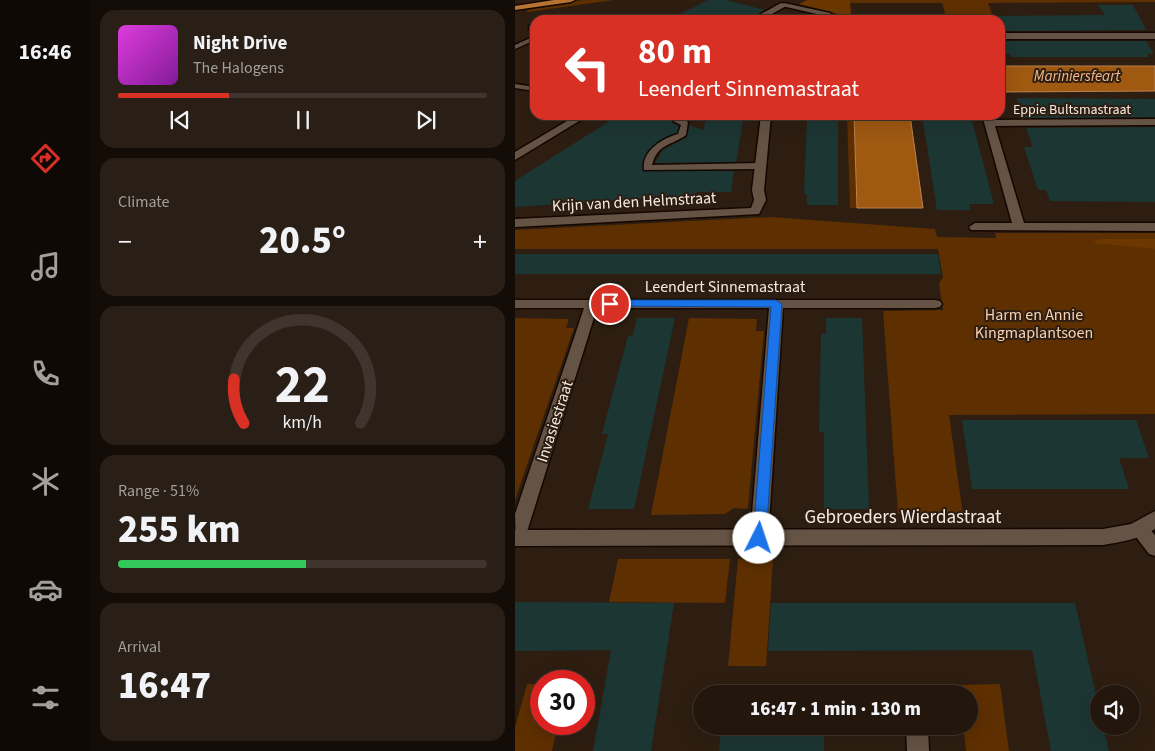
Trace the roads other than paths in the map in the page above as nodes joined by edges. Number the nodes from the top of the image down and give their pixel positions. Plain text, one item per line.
1 (571, 0) edge
2 (784, 5) joint
3 (517, 9) edge
4 (764, 15) edge
5 (830, 15) dead end
6 (1005, 36) edge
7 (1155, 36) edge
8 (530, 40) edge
9 (515, 47) edge
10 (515, 86) edge
11 (530, 88) edge
12 (1005, 119) edge
13 (576, 120) edge
14 (678, 120) edge
15 (766, 120) edge
16 (988, 120) edge
17 (1155, 122) edge
18 (515, 156) edge
19 (761, 166) junction
20 (515, 223) edge
21 (975, 227) dead end
22 (1019, 227) junction
23 (1155, 227) edge
24 (515, 304) edge
25 (592, 304) junction
26 (776, 304) junction
27 (935, 304) dead end
28 (1155, 518) edge
29 (1139, 529) junction
30 (516, 538) edge
31 (759, 538) junction
32 (1155, 548) edge
33 (917, 735) edge
34 (918, 751) edge

1 - 3 main road
2 - 4 street
2 - 5 lane
6 - 7 street
8 - 9 lane
10 - 11 lane
12 - 17 street, Eppie Bultsmastraat
13 - 18 street
14 - 19 lane
15 - 19 street
16 - 22 street
19 - 20 street, Krijn van den Helmstraat
21 - 22 street
22 - 23 street
24 - 25 street, Leendert Sinnemastraat
25 - 26 street, Leendert Sinnemastraat
25 - 30 street, Invasiestraat
26 - 27 street, Leendert Sinnemastraat
26 - 31 street
28 - 29 street, Gebroeders Wierdastraat
29 - 31 street, Gebroeders Wierdastraat
29 - 32 street
30 - 31 street, Gebroeders Wierdastraat
33 - 34 street

